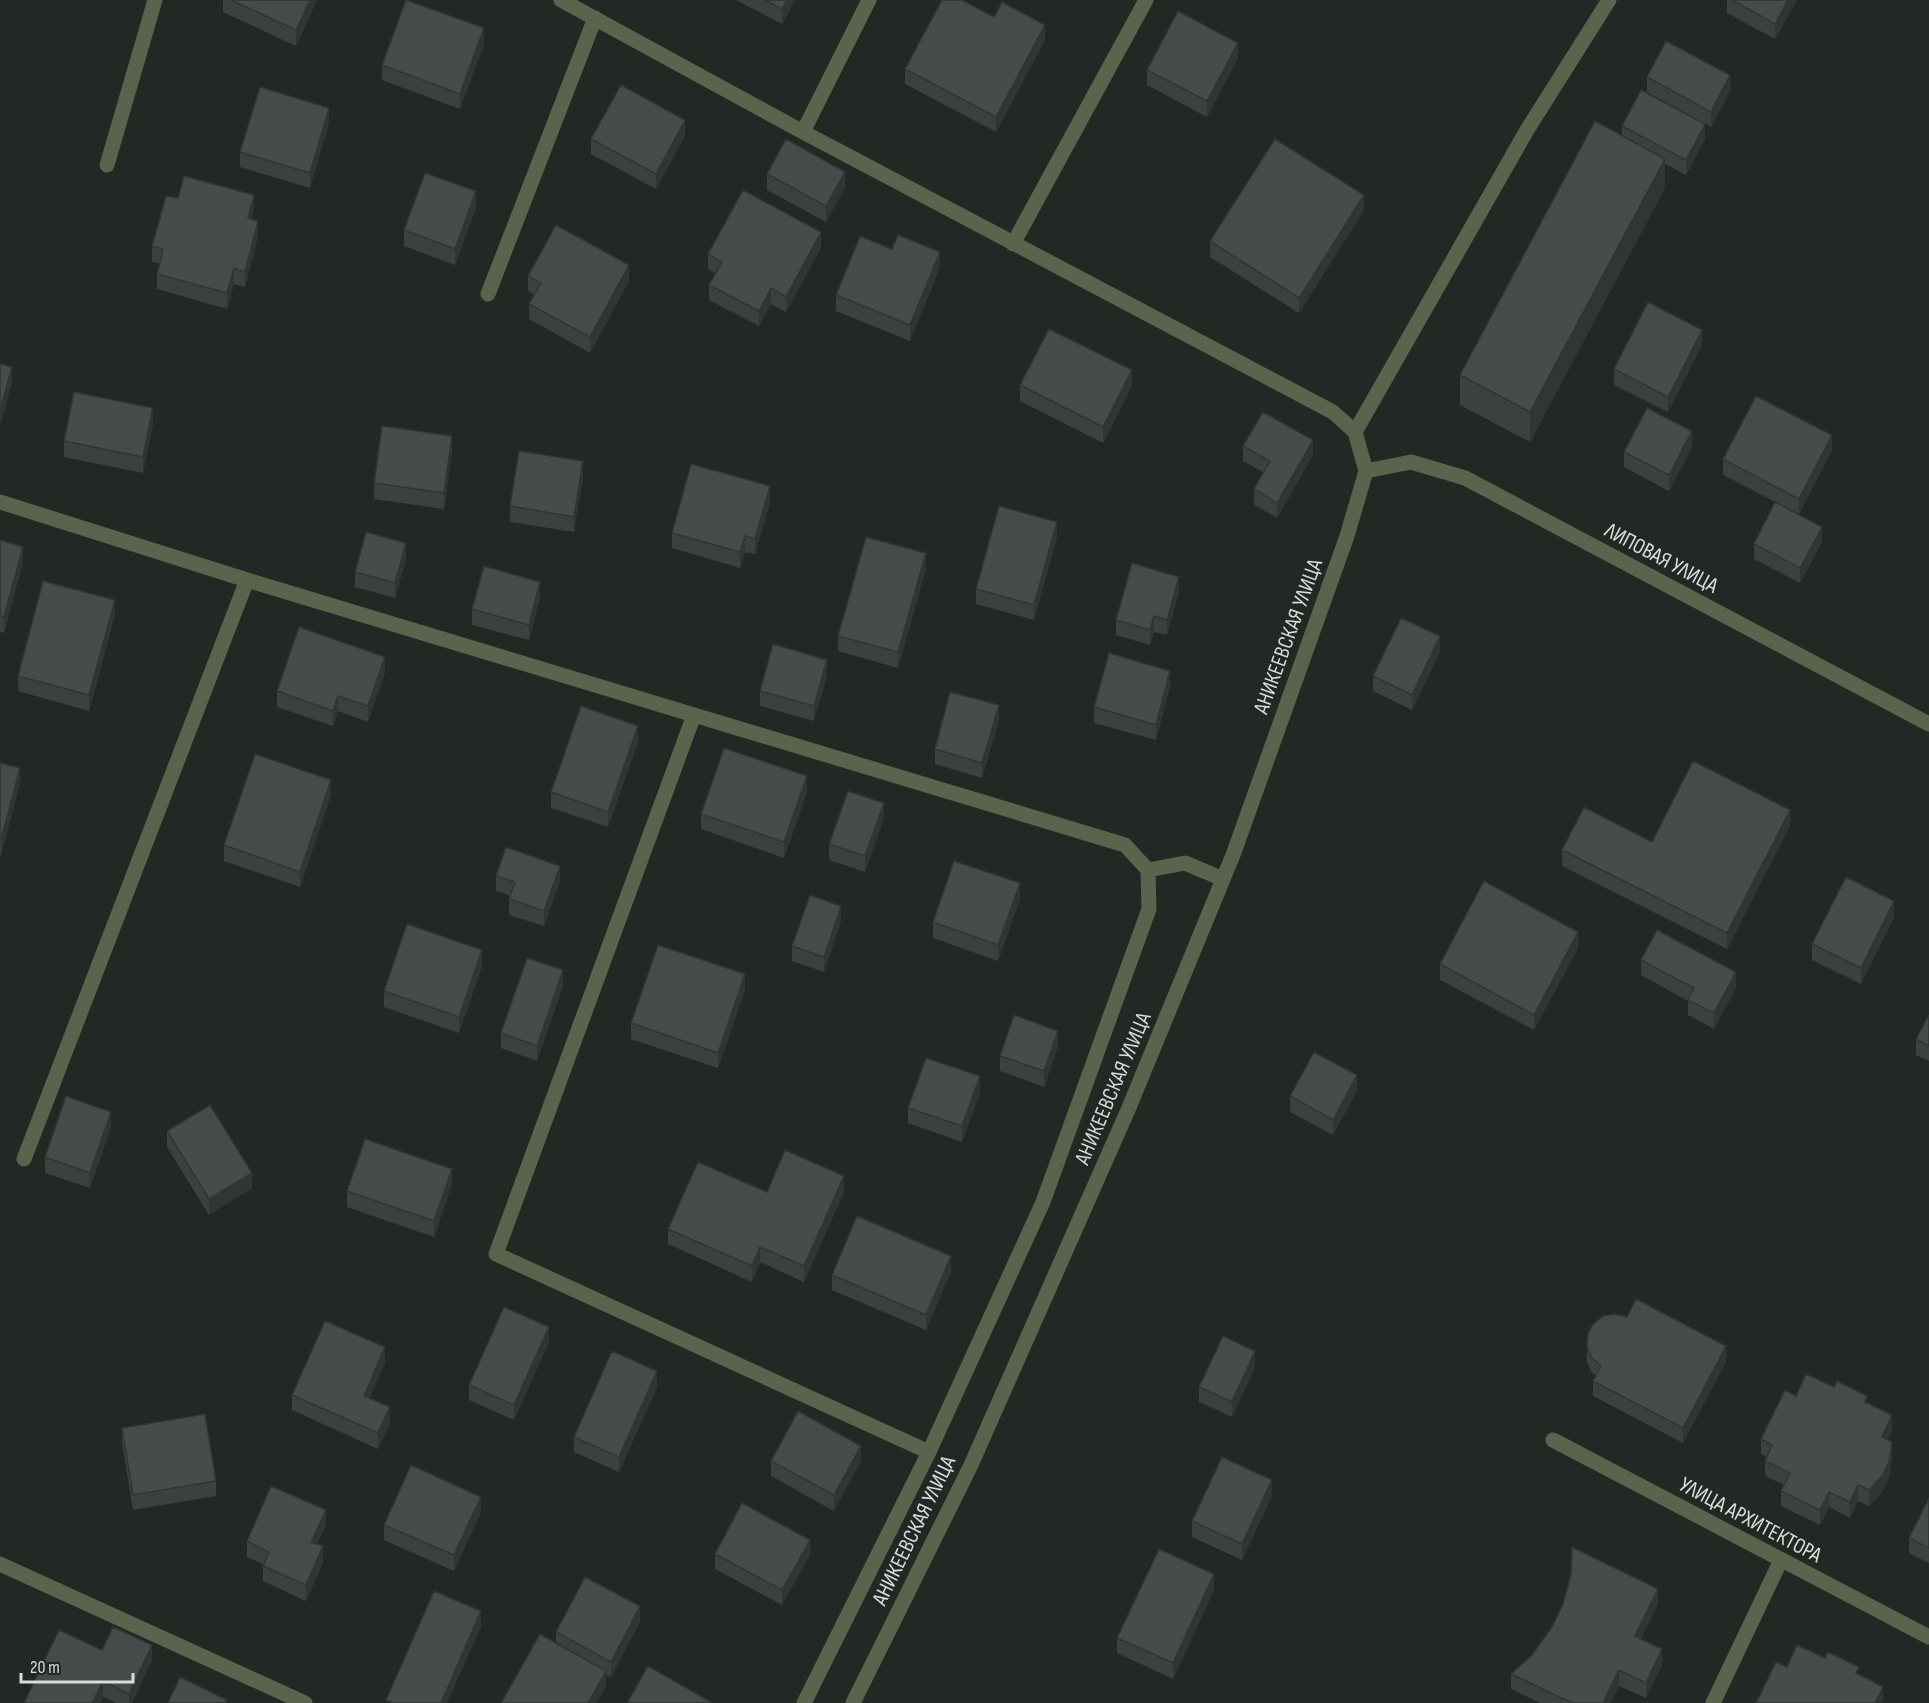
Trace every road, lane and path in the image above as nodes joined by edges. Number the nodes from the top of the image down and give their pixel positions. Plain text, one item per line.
1 (155, 0) edge
2 (561, 0) edge
3 (869, 0) edge
4 (1146, 0) edge
5 (1609, 0) edge
6 (595, 18) junction
7 (803, 132) junction
8 (107, 165) dead end
9 (1013, 244) junction
10 (489, 294) dead end
11 (1355, 432) junction
12 (1366, 471) junction
13 (0, 502) edge
14 (248, 580) junction
15 (694, 715) junction
16 (1929, 724) edge
17 (1148, 870) junction
18 (1223, 879) junction
19 (24, 1159) dead end
20 (1553, 1440) dead end
21 (929, 1452) junction
22 (1781, 1560) junction
23 (0, 1564) edge
24 (1929, 1637) edge
25 (305, 1703) edge
26 (804, 1703) edge
27 (853, 1703) edge
28 (1713, 1703) edge

1 - 8 street
2 - 6 street
3 - 7 street
4 - 9 street
5 - 11 street
6 - 7 street
6 - 10 street
7 - 9 street
9 - 11 street
11 - 12 street
12 - 16 street, ЛИПОВАЯ УЛИЦА
12 - 18 street, АНИКЕЕВСКАЯ УЛИЦА
13 - 14 street
14 - 15 street
14 - 19 street
15 - 17 street
15 - 21 street
17 - 18 street
17 - 21 street
18 - 27 street, АНИКЕЕВСКАЯ УЛИЦА
20 - 22 street, УЛИЦА АРХИТЕКТОРА
21 - 26 street
22 - 24 street, УЛИЦА АРХИТЕКТОРА
22 - 28 street
23 - 25 street

